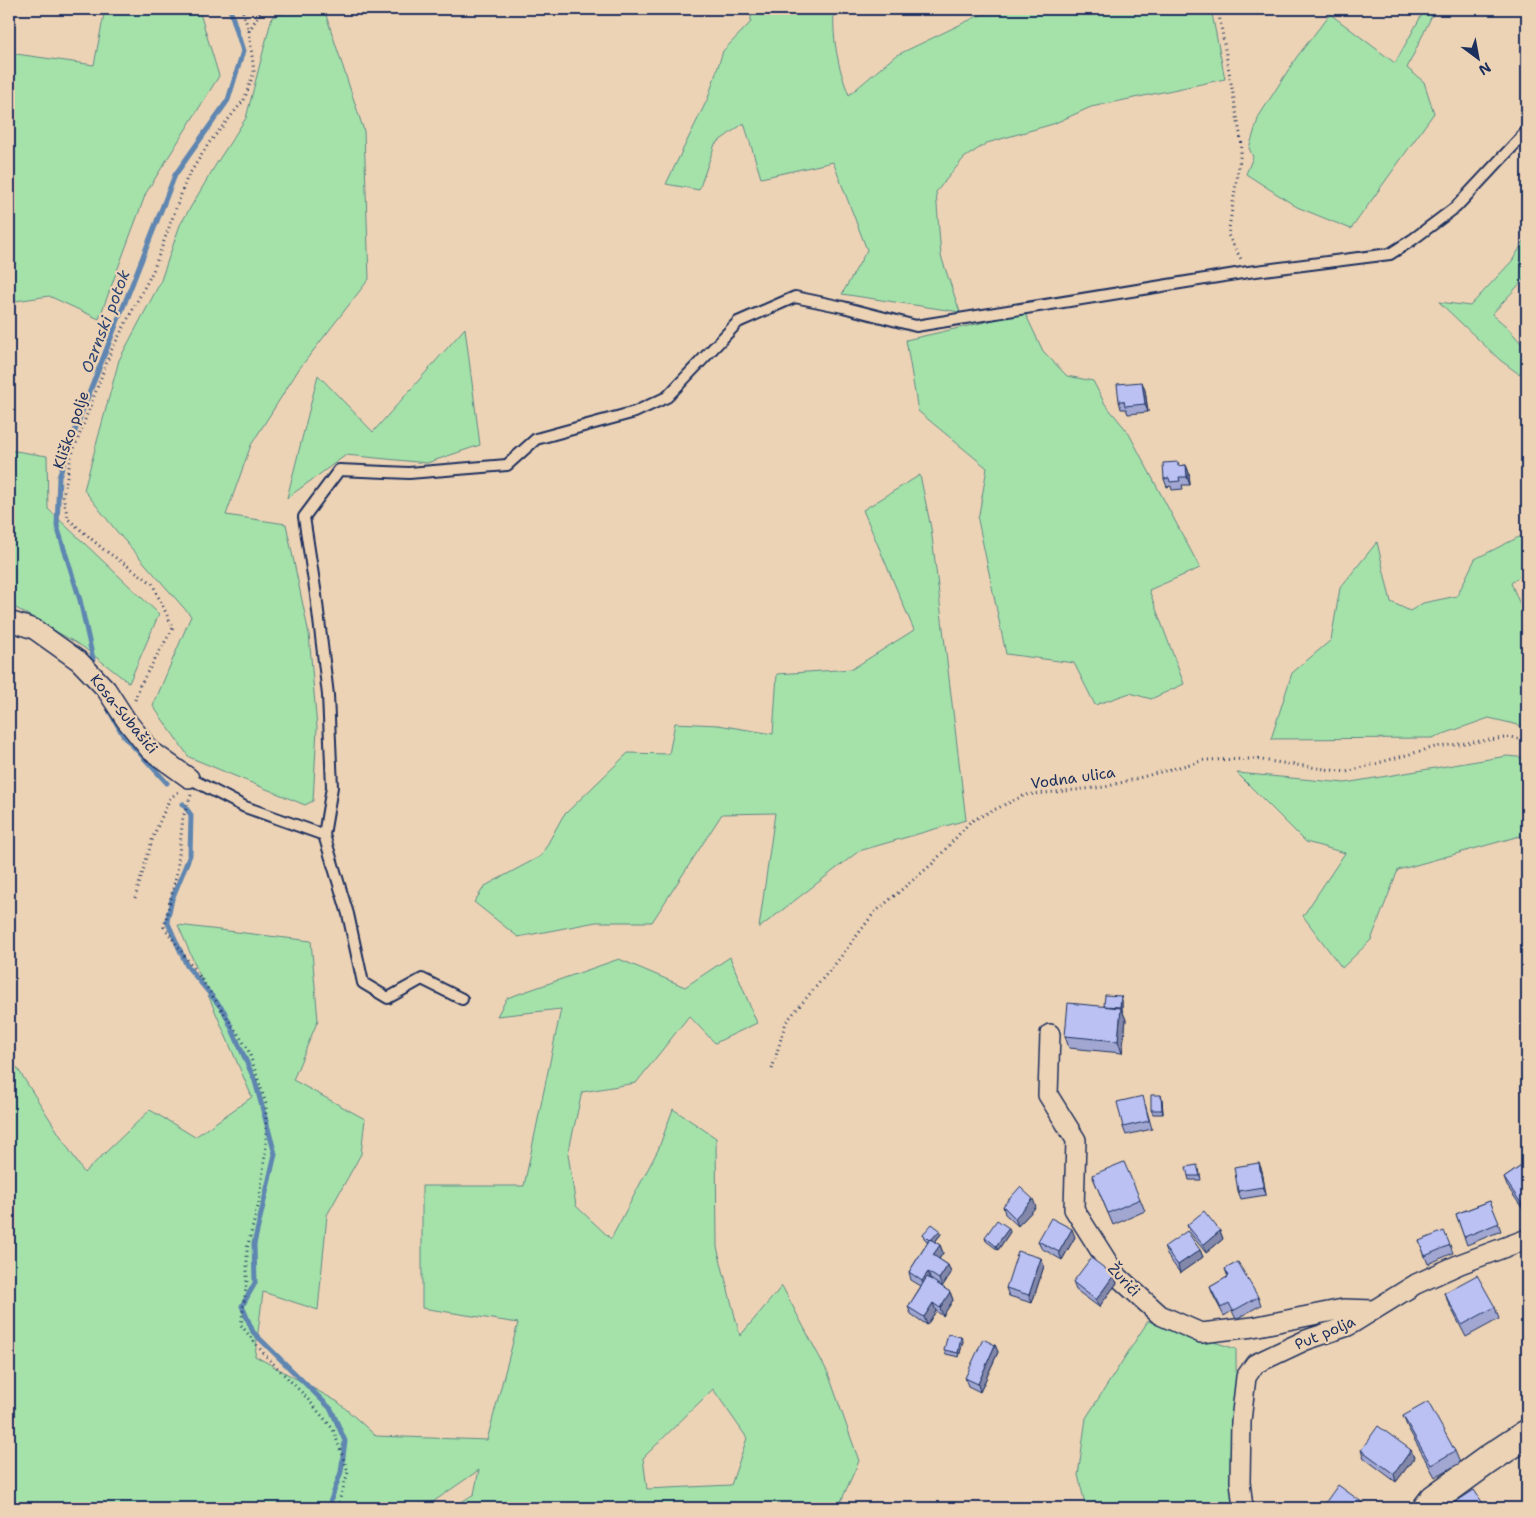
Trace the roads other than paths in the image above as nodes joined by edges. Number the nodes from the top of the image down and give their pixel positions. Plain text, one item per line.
1 (1527, 131) edge
2 (9, 621) edge
3 (192, 780) joint
4 (324, 835) junction
5 (462, 999) dead end
6 (1050, 1034) dead end
7 (1527, 1239) edge
8 (1374, 1310) junction
9 (1527, 1434) edge
10 (1243, 1508) edge
11 (1427, 1508) edge

1 - 4 lane
2 - 3 street, Kosa-Subašići
3 - 4 lane
4 - 5 lane
6 - 8 street, Žurići
7 - 8 street, Put polja
8 - 10 street, Put polja
9 - 11 street

